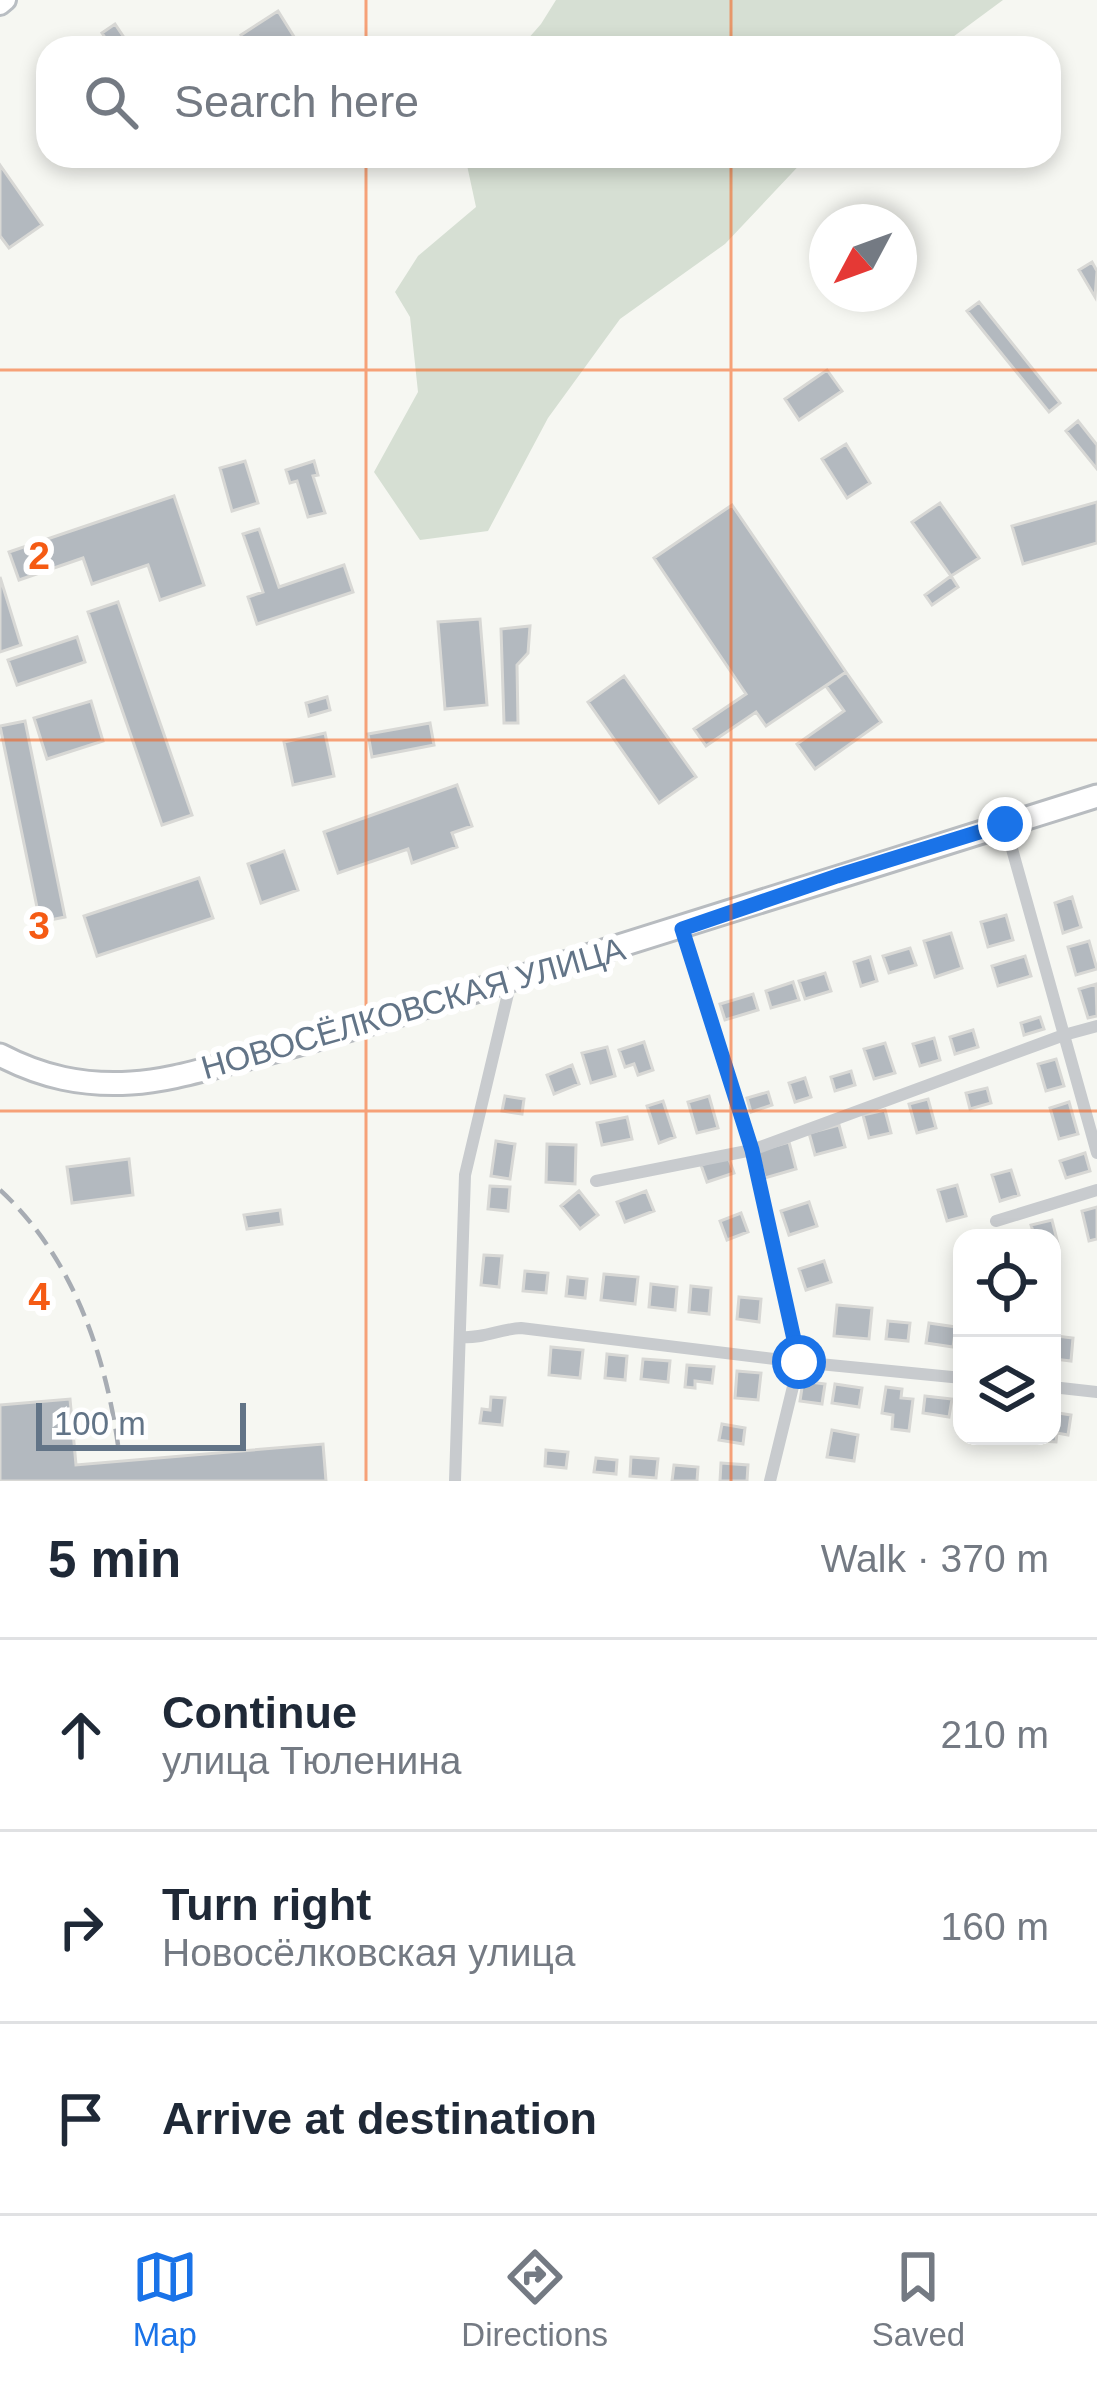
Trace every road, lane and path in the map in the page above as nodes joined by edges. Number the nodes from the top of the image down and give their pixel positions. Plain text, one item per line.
1 (1097, 796) edge
2 (1005, 824) junction
3 (682, 929) junction
4 (511, 981) junction
5 (1097, 1026) edge
6 (1064, 1035) junction
7 (0, 1055) edge
8 (752, 1150) junction
9 (1097, 1153) edge
10 (596, 1181) dead end
11 (1097, 1190) edge
12 (996, 1221) dead end
13 (460, 1337) junction
14 (799, 1362) junction
15 (953, 1377) edge
16 (1061, 1388) edge
17 (1097, 1392) edge
18 (455, 1481) edge
19 (770, 1481) edge

1 - 2 main road, НОВОСЁЛКОВСКАЯ УЛИЦА
2 - 3 main road, НОВОСЁЛКОВСКАЯ УЛИЦА
2 - 6 street
3 - 4 main road, НОВОСЁЛКОВСКАЯ УЛИЦА
3 - 8 street
4 - 7 main road, НОВОСЁЛКОВСКАЯ УЛИЦА
4 - 13 street
5 - 6 street
6 - 8 street
6 - 9 street
8 - 10 street
8 - 14 street
11 - 12 street
13 - 14 street
13 - 18 street
14 - 15 street
14 - 19 street
16 - 17 street

